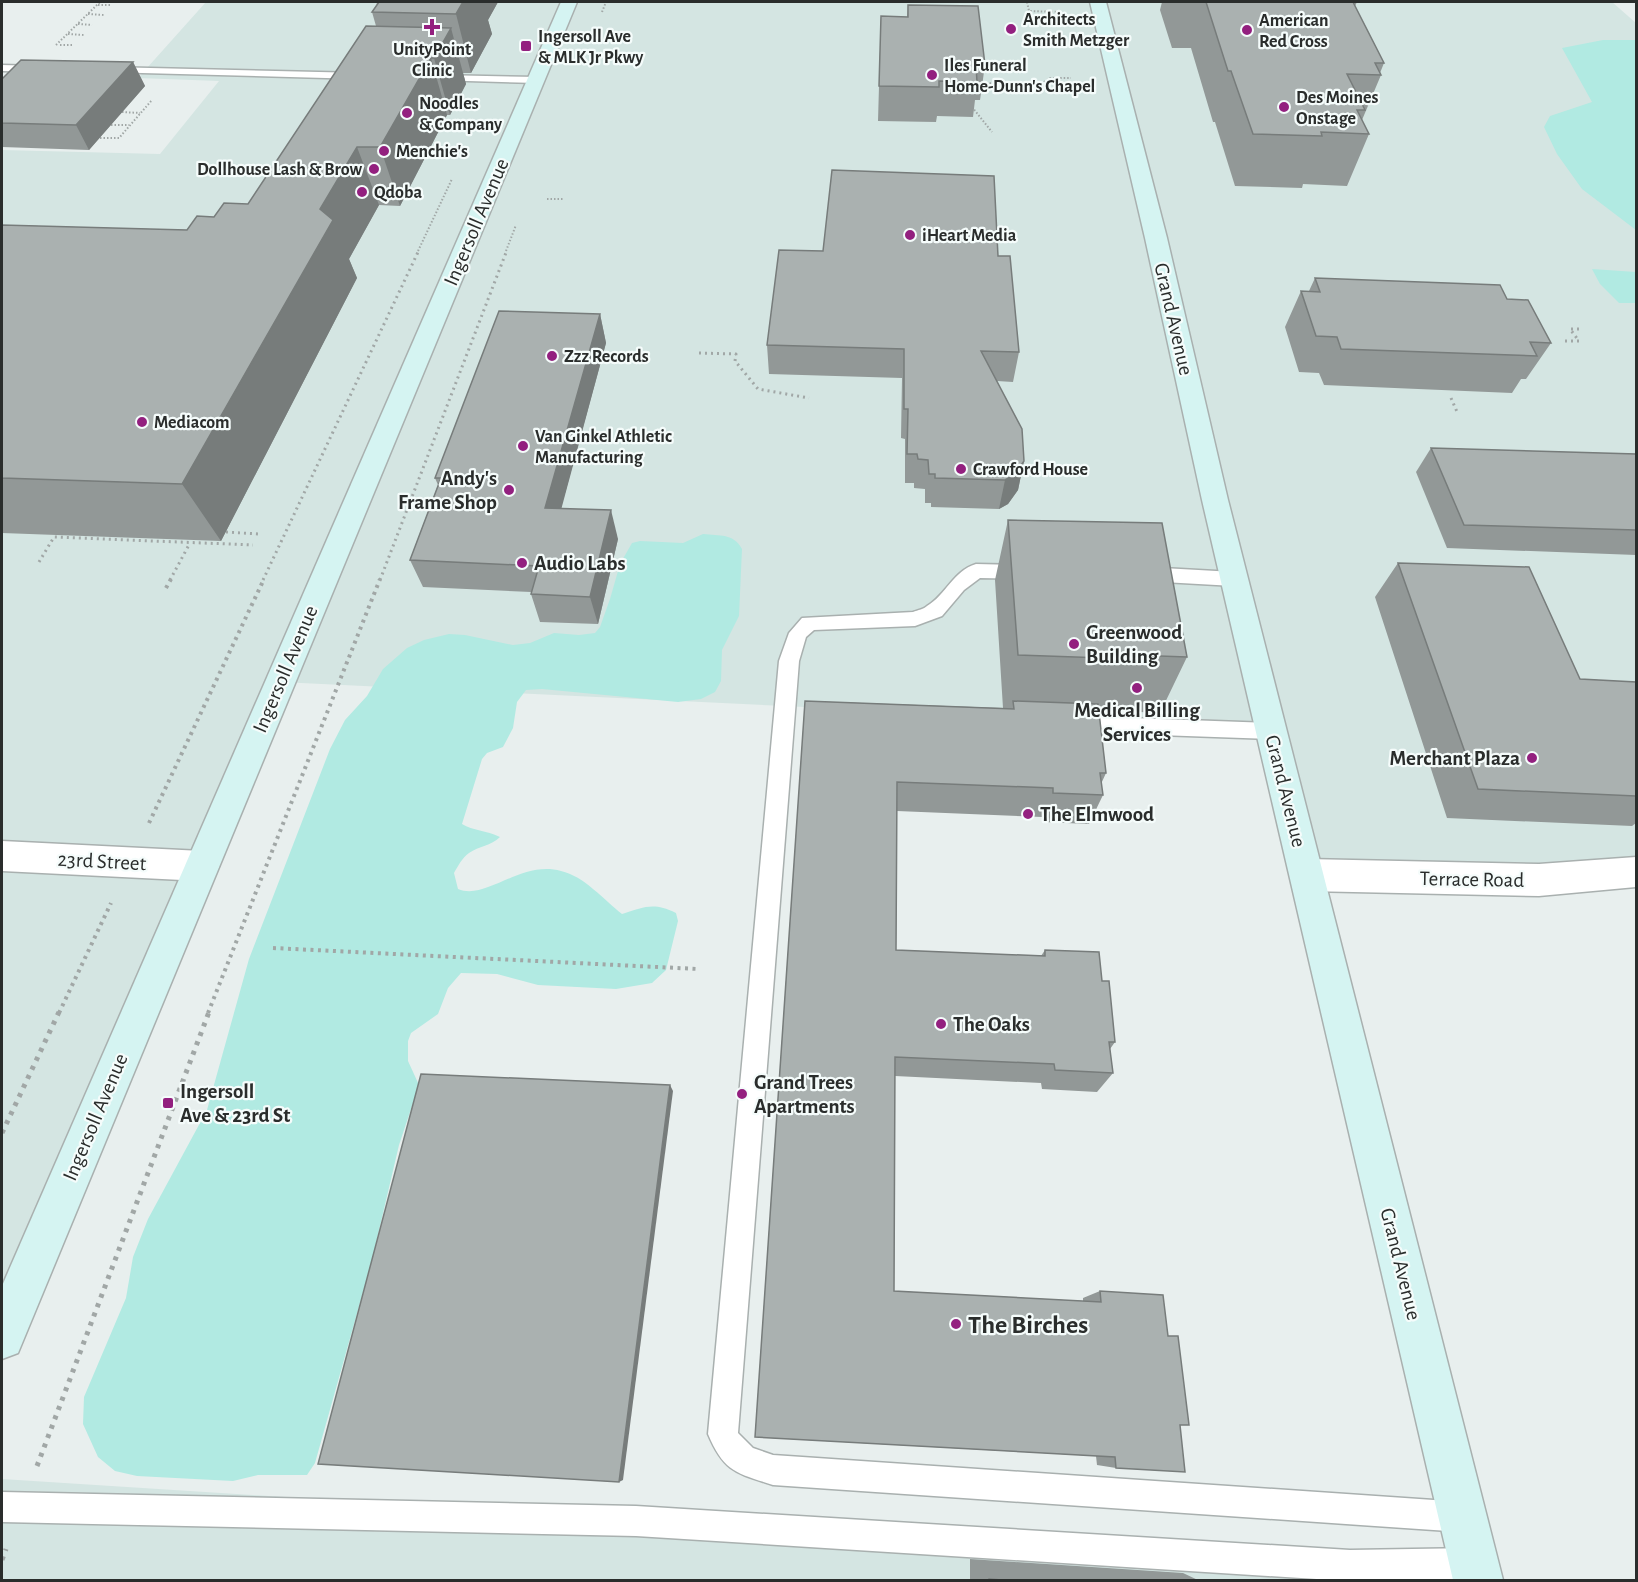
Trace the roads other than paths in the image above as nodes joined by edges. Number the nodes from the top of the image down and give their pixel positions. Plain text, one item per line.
1 (569, 2) edge
2 (1098, 2) edge
3 (2, 68) edge
4 (56, 69) edge
5 (91, 70) edge
6 (375, 76) edge
7 (421, 77) edge
8 (537, 80) junction
9 (1046, 572) edge
10 (1117, 573) edge
11 (1234, 579) junction
12 (1052, 723) edge
13 (1271, 731) junction
14 (2, 856) edge
15 (202, 866) junction
16 (1636, 872) edge
17 (1307, 875) junction
18 (2, 1337) edge
19 (12, 1507) edge
20 (1463, 1517) junction
21 (1476, 1572) edge

1 - 8 main road, Ingersoll Avenue
2 - 11 main road, Grand Avenue
3 - 4 lane
5 - 6 lane
7 - 8 lane
8 - 15 main road, Ingersoll Avenue
9 - 20 lane
10 - 11 lane
11 - 13 main road, Grand Avenue
12 - 13 lane
13 - 17 main road, Grand Avenue
14 - 15 street, 23rd Street
15 - 18 main road, Ingersoll Avenue
16 - 17 street, Terrace Road
17 - 20 main road, Grand Avenue
19 - 21 lane
20 - 21 main road, Grand Avenue

